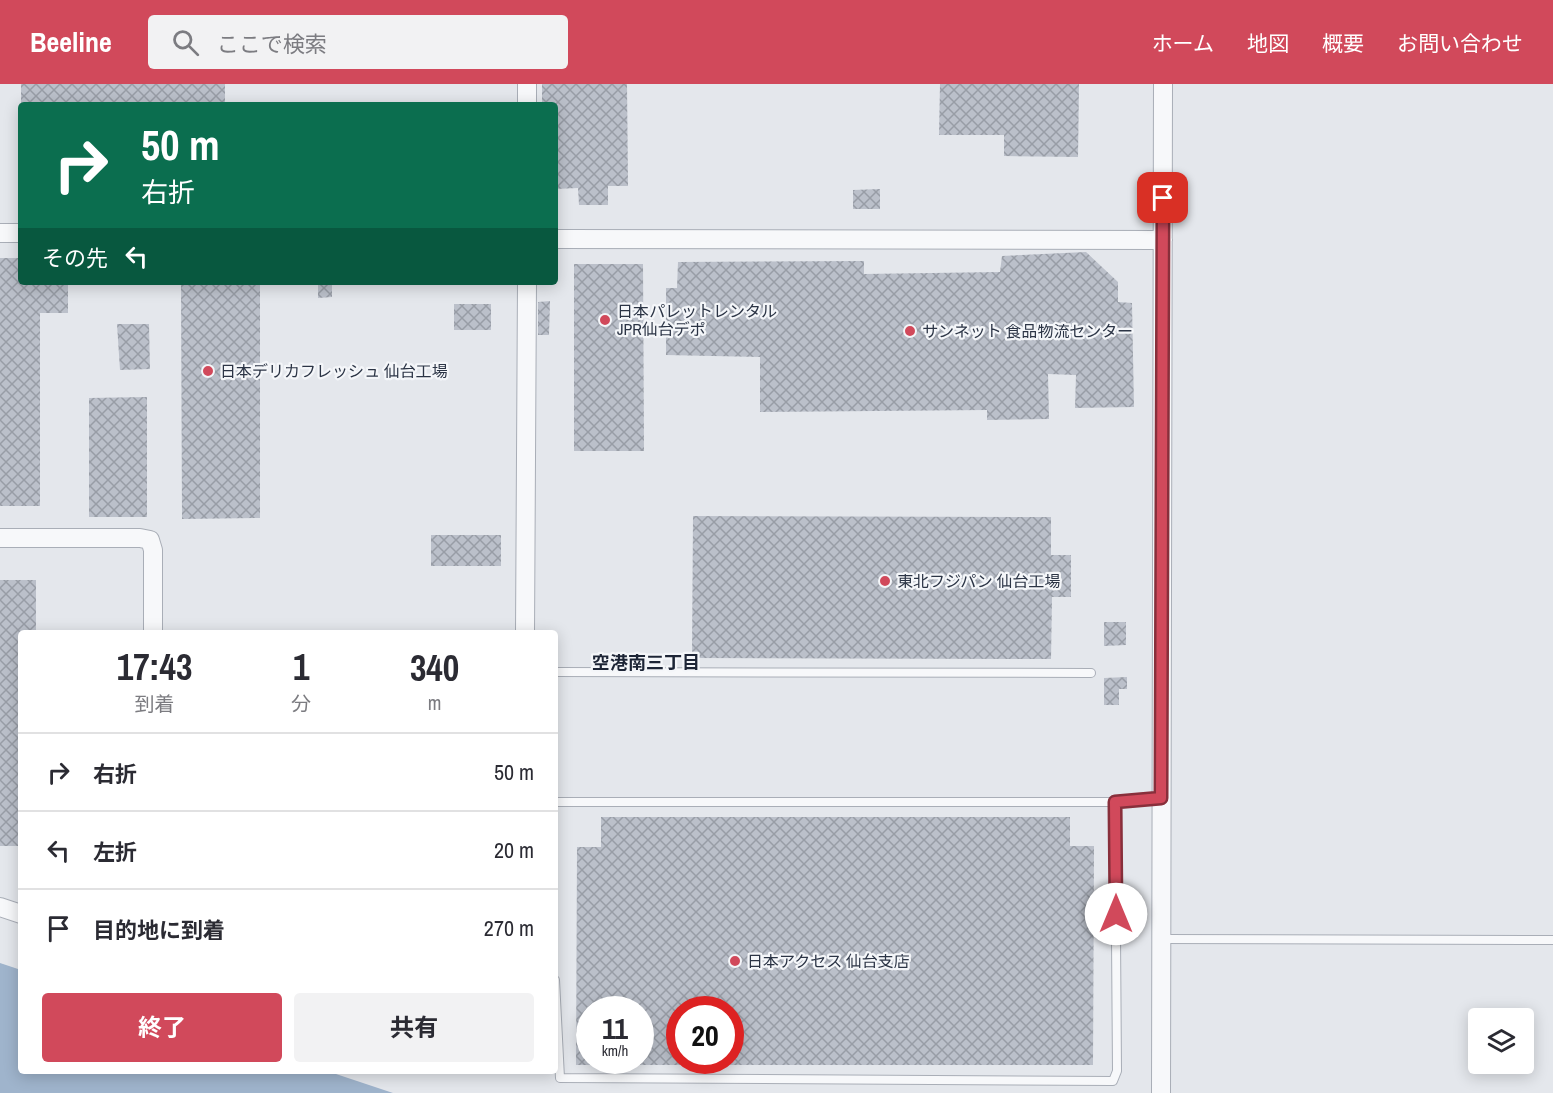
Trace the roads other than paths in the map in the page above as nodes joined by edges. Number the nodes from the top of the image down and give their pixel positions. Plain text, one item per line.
1 (527, 84) edge
2 (1163, 84) edge
3 (527, 102) edge
4 (0, 233) edge
5 (18, 233) edge
6 (558, 239) edge
7 (1162, 240) junction
8 (527, 285) edge
9 (0, 538) edge
10 (153, 630) edge
11 (525, 630) edge
12 (558, 672) edge
13 (1091, 673) dead end
14 (1161, 798) junction
15 (558, 802) edge
16 (1115, 802) junction
17 (0, 907) edge
18 (18, 913) edge
19 (1161, 939) junction
20 (1553, 940) edge
21 (558, 1065) edge
22 (1161, 1093) edge

1 - 3 street
2 - 7 street
4 - 5 street
6 - 7 street
7 - 14 street
8 - 11 street
9 - 10 street
12 - 13 lane
14 - 16 lane
14 - 19 street
15 - 16 lane
16 - 21 lane
17 - 18 street
19 - 20 lane
19 - 22 street

